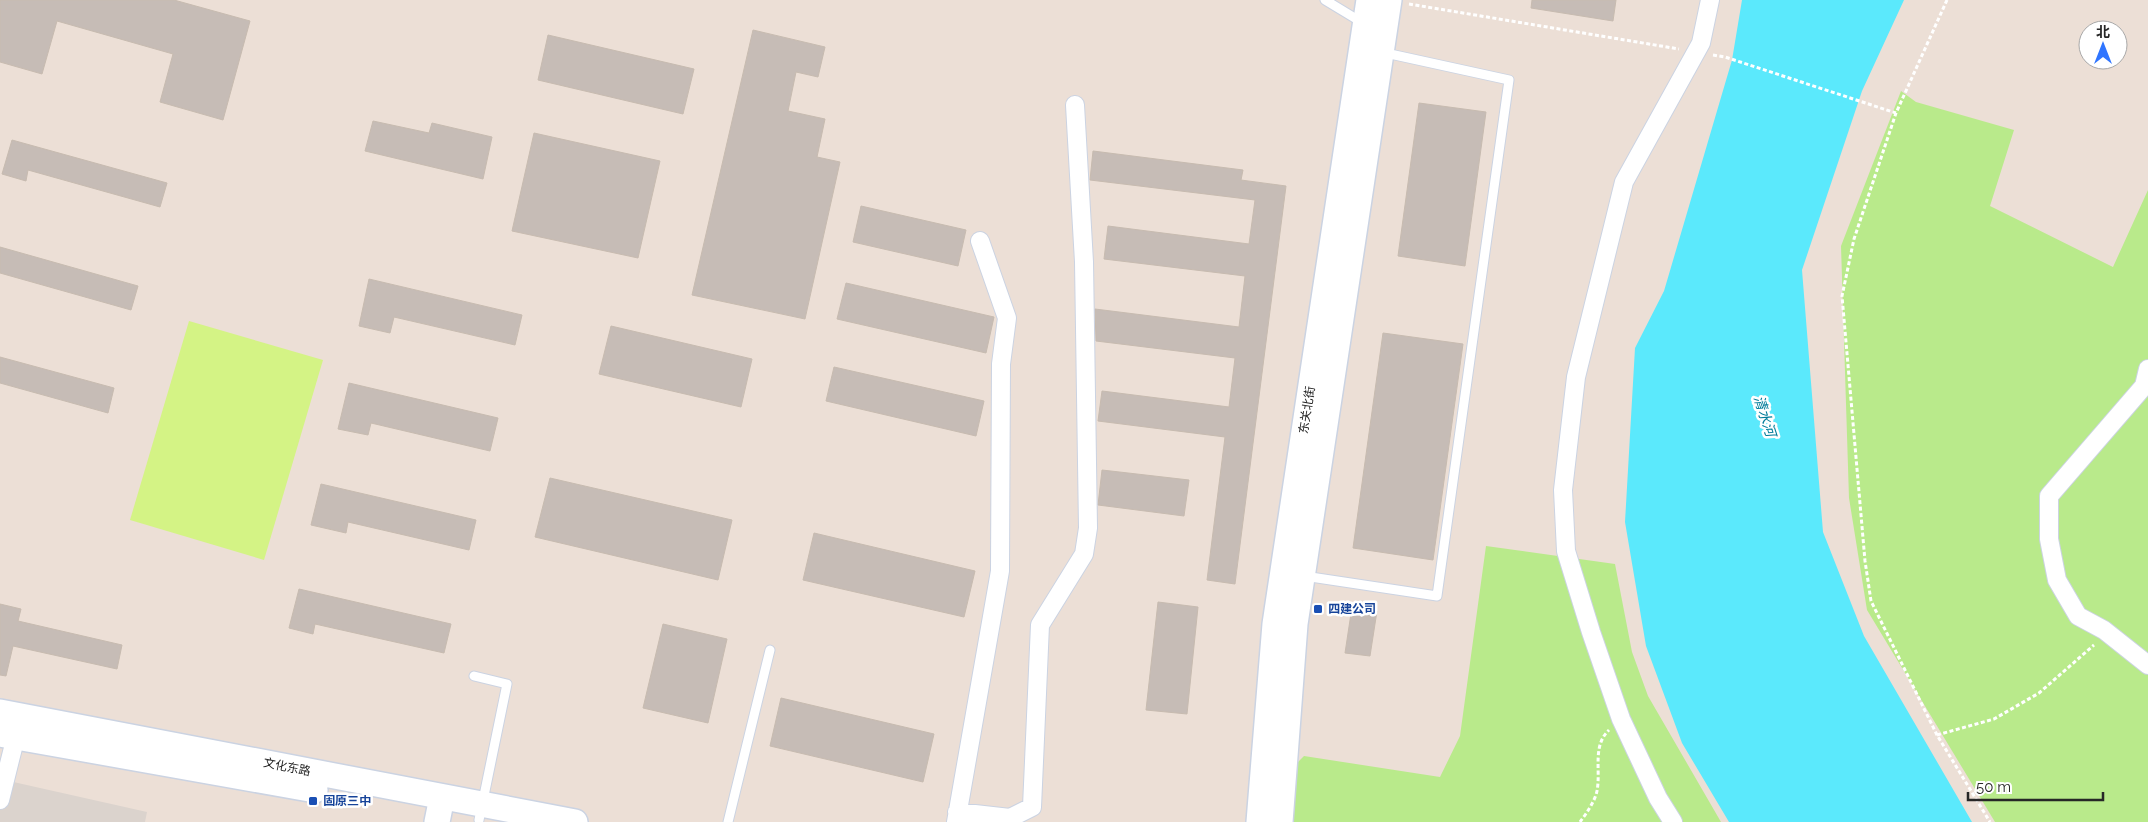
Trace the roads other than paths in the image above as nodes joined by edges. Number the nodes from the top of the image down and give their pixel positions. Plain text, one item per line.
1 (1325, 0) edge
2 (1389, 0) edge
3 (1710, 0) edge
4 (1368, 12) edge
5 (1381, 52) junction
6 (1075, 105) dead end
7 (980, 241) dead end
8 (2148, 369) edge
9 (1302, 575) junction
10 (770, 650) dead end
11 (2148, 665) edge
12 (474, 676) dead end
13 (0, 712) edge
14 (8, 735) edge
15 (0, 800) edge
16 (440, 810) edge
17 (484, 815) edge
18 (957, 817) edge
19 (575, 822) edge
20 (728, 822) edge
21 (1259, 822) edge
22 (1280, 822) edge
23 (1673, 822) edge

1 - 4 lane
2 - 5 main road, 东关北街
3 - 23 street
4 - 21 main road, 东关北街
5 - 9 main road, 东关北街
5 - 9 lane
6 - 18 street
7 - 18 street
8 - 11 street
9 - 22 main road, 东关北街
10 - 20 lane
12 - 17 lane
13 - 16 main road, 文化东路
14 - 15 street
14 - 16 main road, 文化东路
16 - 17 main road, 文化东路
17 - 19 main road, 文化东路

